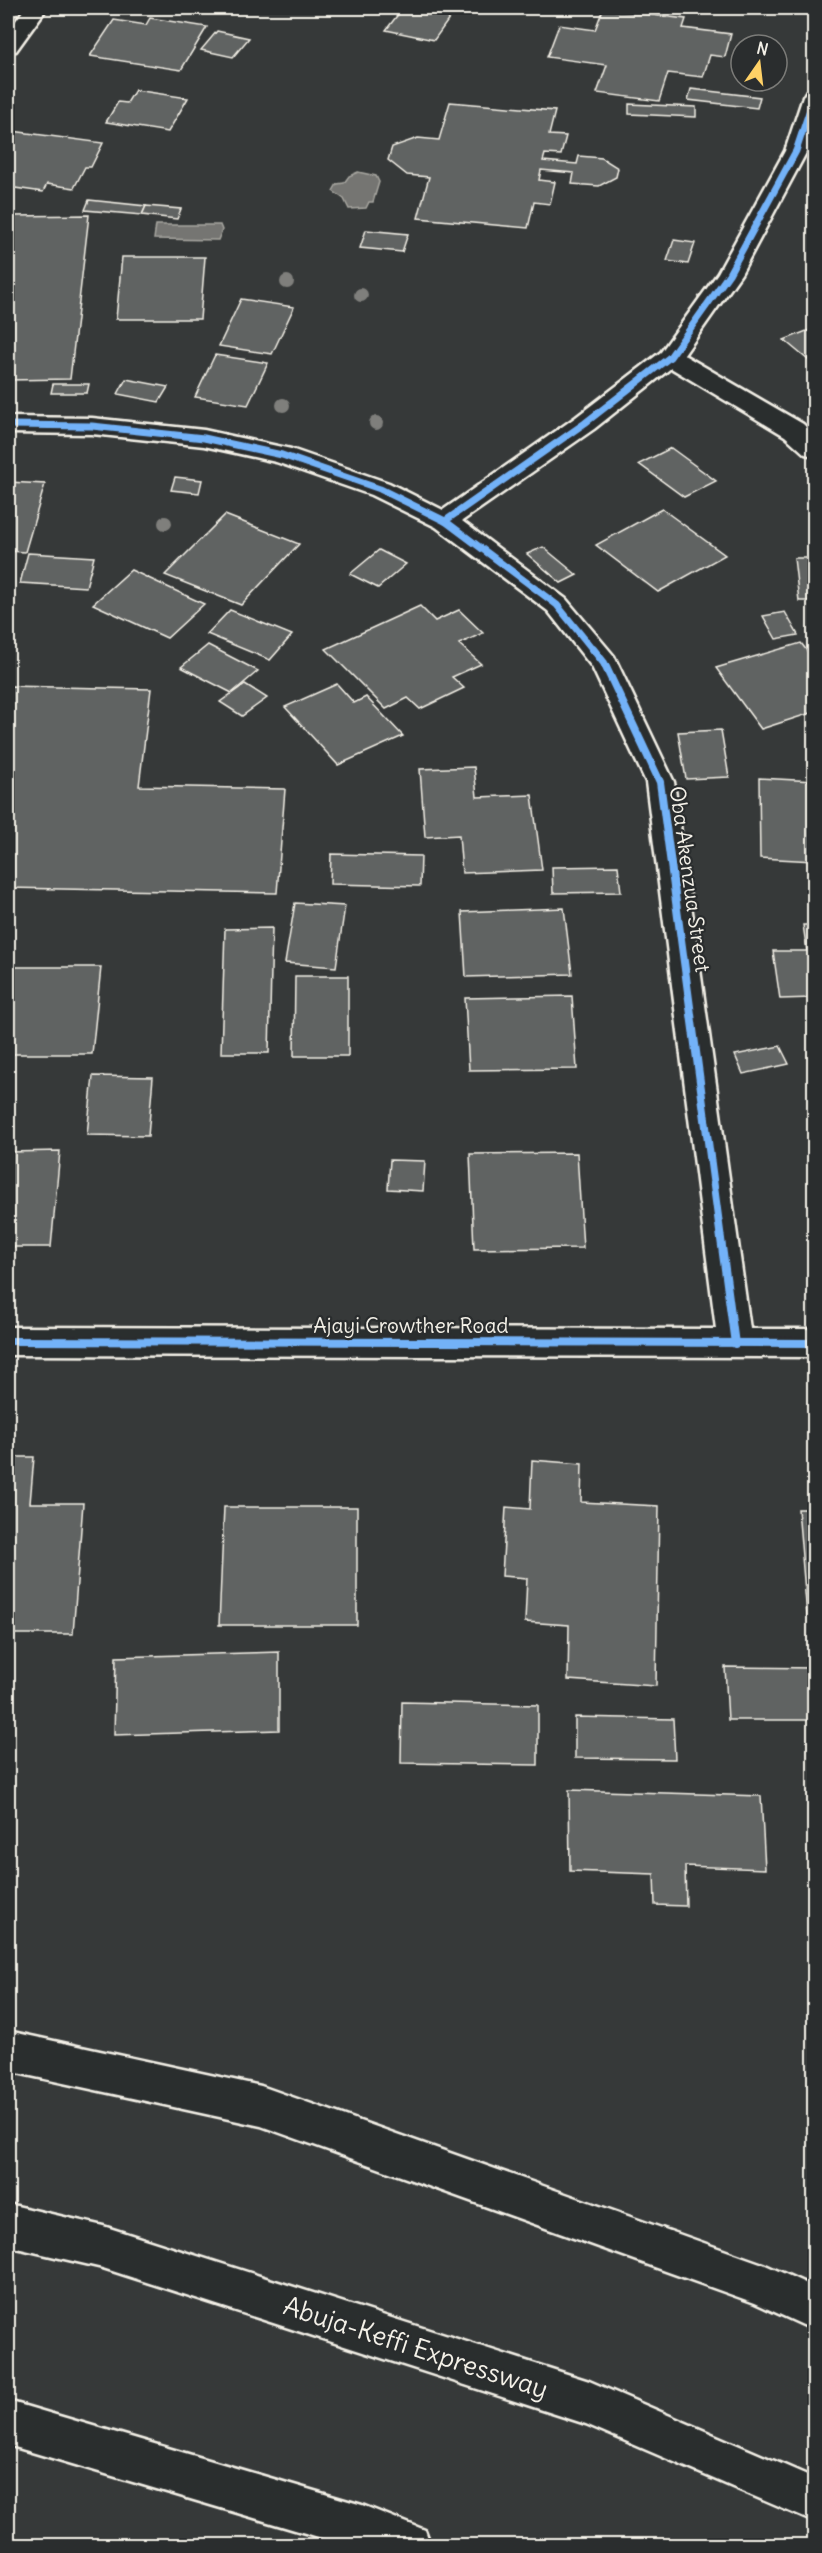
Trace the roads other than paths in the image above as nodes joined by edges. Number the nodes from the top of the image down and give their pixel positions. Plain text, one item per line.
1 (36, 8) edge
2 (8, 46) edge
3 (814, 97) edge
4 (670, 357) junction
5 (8, 425) edge
6 (814, 448) edge
7 (445, 521) junction
8 (8, 1341) edge
9 (735, 1344) junction
10 (814, 1344) edge
11 (8, 2051) edge
12 (8, 2225) edge
13 (814, 2309) edge
14 (8, 2423) edge
15 (814, 2500) edge
16 (409, 2546) edge

1 - 2 main road
3 - 4 main road
4 - 6 main road
4 - 7 main road
5 - 7 main road, Oba Akenzua Street
7 - 9 main road, Oba Akenzua Street
8 - 9 main road, Ajayi Crowther Road
9 - 10 main road, Ajayi Crowther Road
11 - 13 main road
12 - 15 main road, Abuja-Keffi Expressway
14 - 16 main road

